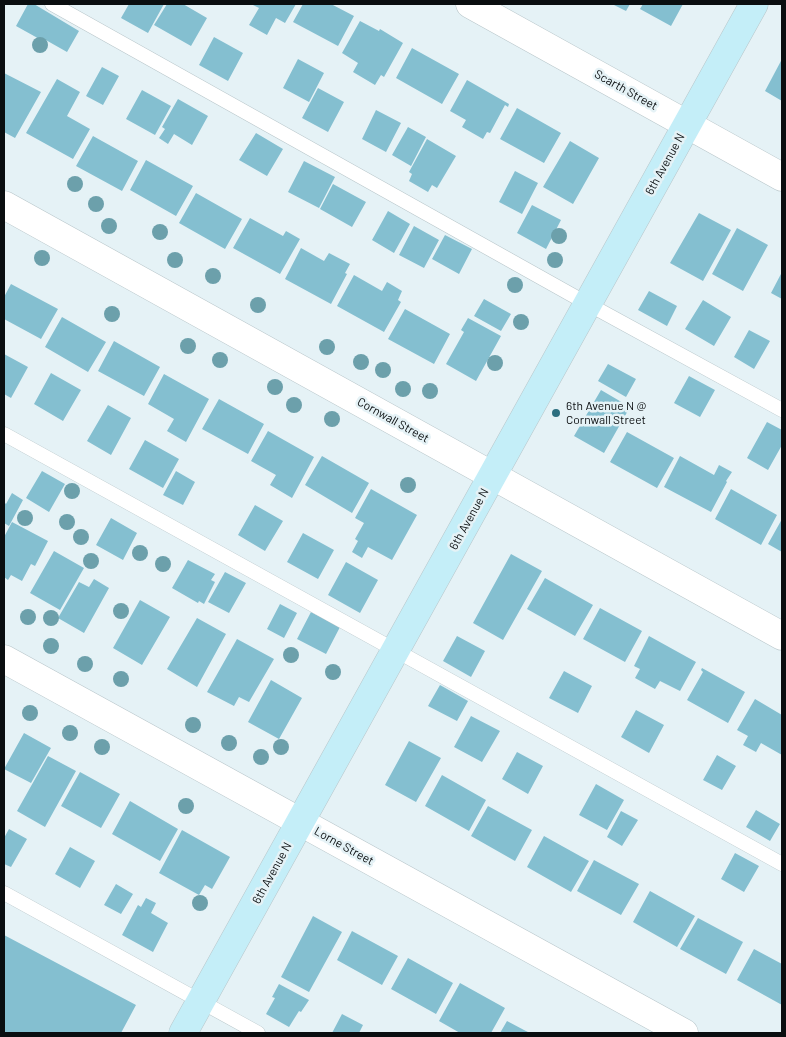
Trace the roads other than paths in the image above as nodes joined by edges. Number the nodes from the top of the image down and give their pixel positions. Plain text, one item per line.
1 (52, 4) edge
2 (470, 4) edge
3 (754, 4) edge
4 (688, 124) junction
5 (782, 177) edge
6 (4, 205) edge
7 (588, 304) junction
8 (782, 410) edge
9 (4, 434) edge
10 (492, 476) junction
11 (782, 636) edge
12 (396, 650) junction
13 (4, 659) edge
14 (300, 822) junction
15 (782, 864) edge
16 (4, 893) edge
17 (201, 1002) junction
18 (183, 1033) edge
19 (258, 1033) edge
20 (684, 1033) edge

1 - 7 lane
2 - 4 street, Scarth Street
3 - 4 street, 6th Avenue N
4 - 5 street, Scarth Street
4 - 7 street, 6th Avenue N
6 - 10 street, Cornwall Street
7 - 8 lane
7 - 10 street, 6th Avenue N
9 - 12 lane
10 - 11 street, Cornwall Street
10 - 12 street, 6th Avenue N
12 - 14 street, 6th Avenue N
12 - 15 lane
13 - 14 street, Lorne Street
14 - 17 street, 6th Avenue N
14 - 20 street, Lorne Street
16 - 17 lane
17 - 18 street, 6th Avenue N
17 - 19 lane

